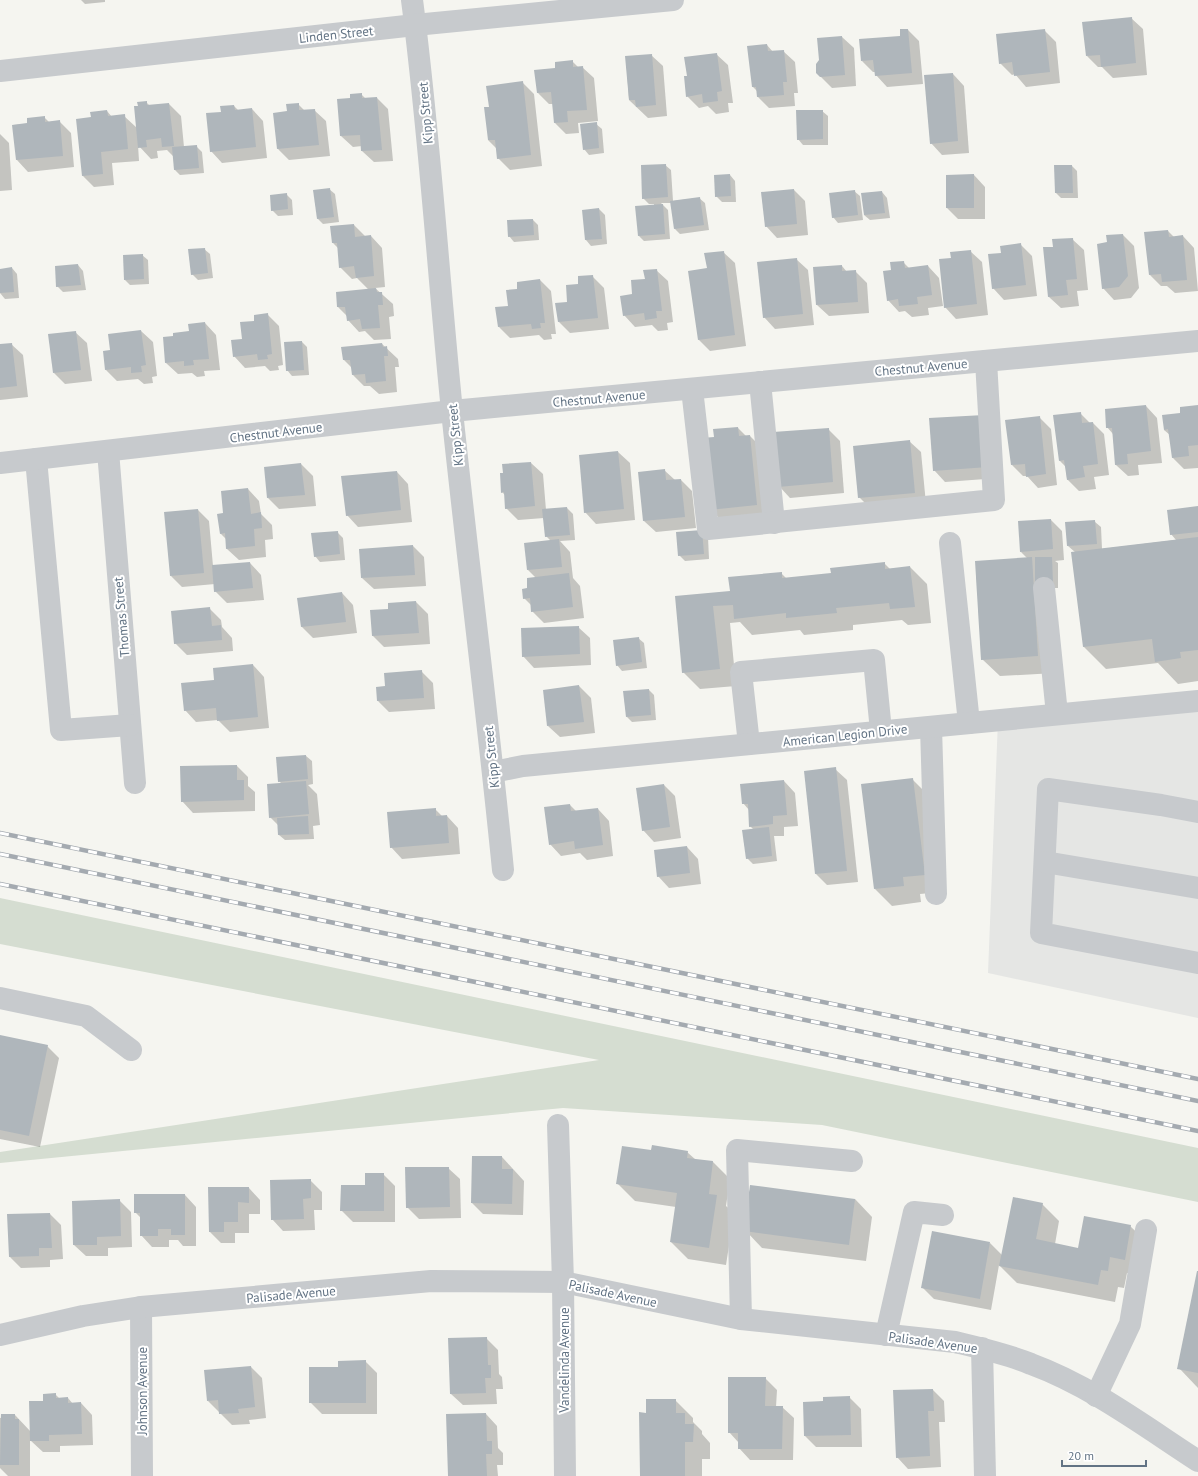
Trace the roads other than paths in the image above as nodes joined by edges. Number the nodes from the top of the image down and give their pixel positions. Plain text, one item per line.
1 (412, 0) edge
2 (673, 0) edge
3 (415, 25) junction
4 (0, 70) edge
5 (1198, 341) edge
6 (986, 361) junction
7 (760, 382) junction
8 (692, 389) junction
9 (452, 411) junction
10 (108, 451) junction
11 (36, 459) junction
12 (0, 463) edge
13 (774, 523) junction
14 (950, 543) dead end
15 (1044, 588) dead end
16 (1198, 701) edge
17 (1057, 714) junction
18 (969, 723) junction
19 (130, 726) junction
20 (931, 727) junction
21 (881, 731) junction
22 (748, 744) junction
23 (493, 772) junction
24 (135, 783) dead end
25 (1198, 812) edge
26 (1045, 862) junction
27 (502, 870) dead end
28 (1198, 888) edge
29 (936, 894) dead end
30 (1198, 963) edge
31 (0, 998) edge
32 (131, 1050) dead end
33 (558, 1125) dead end
34 (852, 1161) dead end
35 (943, 1215) dead end
36 (1146, 1230) dead end
37 (564, 1282) junction
38 (141, 1307) junction
39 (741, 1319) junction
40 (0, 1335) edge
41 (886, 1335) junction
42 (982, 1348) junction
43 (1096, 1396) junction
44 (1195, 1452) edge
45 (142, 1476) edge
46 (565, 1476) edge
47 (985, 1476) edge

1 - 3 street, Kipp Street
2 - 3 street, Linden Street
3 - 4 street, Linden Street
3 - 9 street, Kipp Street
5 - 6 street, Chestnut Avenue
6 - 7 street, Chestnut Avenue
6 - 13 street
7 - 8 street, Chestnut Avenue
7 - 13 street
8 - 9 street, Chestnut Avenue
8 - 13 street
9 - 10 street, Chestnut Avenue
9 - 23 street, Kipp Street
10 - 11 street, Chestnut Avenue
10 - 19 street, Thomas Street
11 - 12 street, Chestnut Avenue
11 - 19 street
14 - 18 street
15 - 17 street
16 - 17 street, American Legion Drive
17 - 18 street, American Legion Drive
18 - 20 street, American Legion Drive
19 - 24 street, Thomas Street
20 - 21 street, American Legion Drive
20 - 29 street
21 - 22 street, American Legion Drive
21 - 22 street
22 - 23 street, American Legion Drive
23 - 27 street, Kipp Street
25 - 26 street
26 - 28 street
26 - 30 street
31 - 32 street
33 - 37 street, Vandelinda Avenue
34 - 39 street
35 - 41 street
36 - 43 street
37 - 38 street, Palisade Avenue
37 - 39 street, Palisade Avenue
37 - 46 street, Vandelinda Avenue
38 - 40 street, Palisade Avenue
38 - 45 street, Johnson Avenue
39 - 41 street, Palisade Avenue
41 - 42 street, Palisade Avenue
42 - 43 street, Palisade Avenue
42 - 47 street
43 - 44 street, Palisade Avenue

